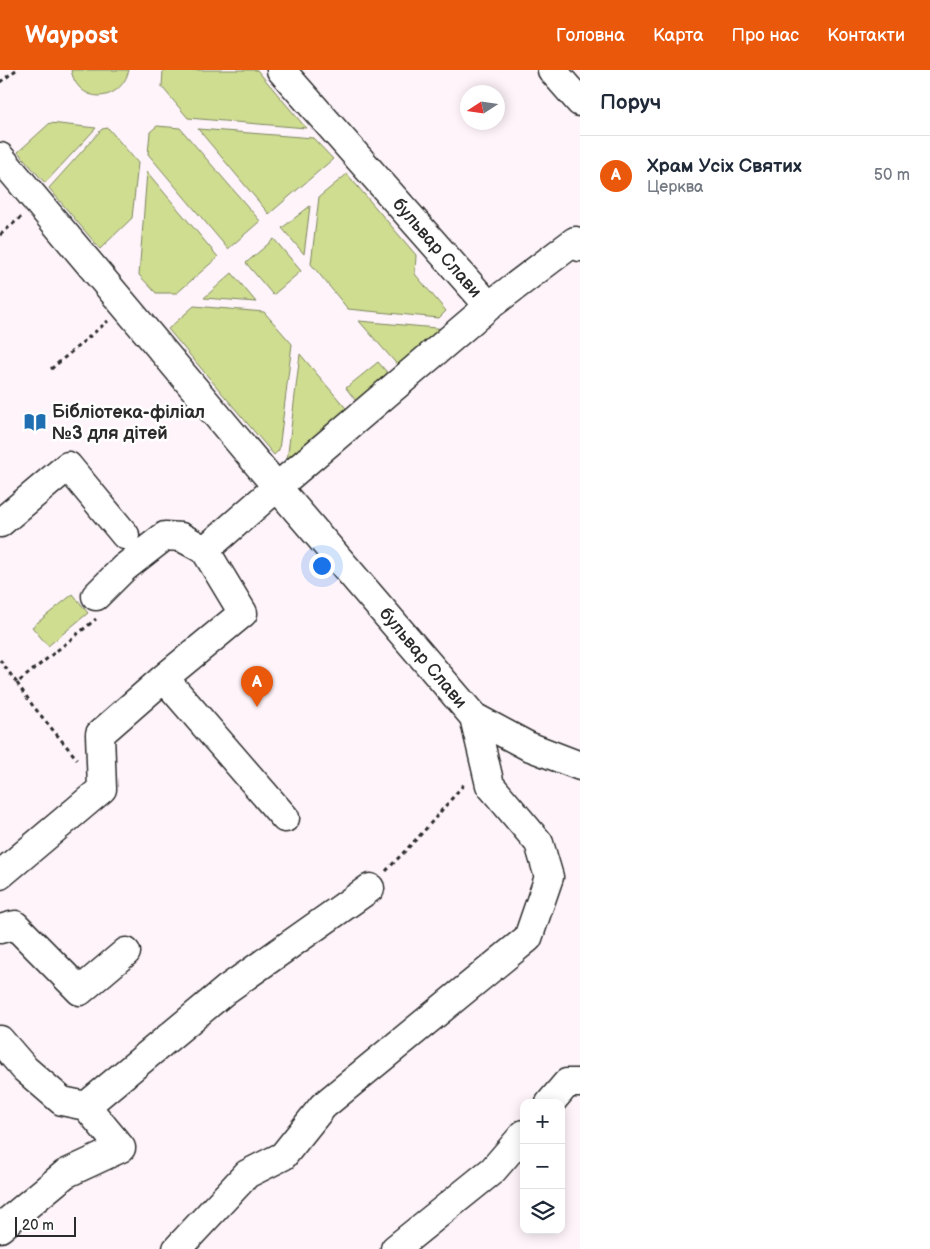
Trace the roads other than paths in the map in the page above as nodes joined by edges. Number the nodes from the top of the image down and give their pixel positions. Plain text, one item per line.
1 (281, 70) edge
2 (552, 70) edge
3 (580, 102) edge
4 (0, 157) edge
5 (578, 241) edge
6 (489, 306) junction
7 (277, 486) junction
8 (0, 523) edge
9 (125, 535) dead end
10 (205, 550) junction
11 (96, 607) road end
12 (164, 678) junction
13 (474, 717) junction
14 (580, 766) edge
15 (285, 818) dead end
16 (0, 875) edge
17 (370, 888) road end
18 (0, 929) edge
19 (126, 952) dead end
20 (0, 1040) edge
21 (580, 1083) edge
22 (553, 1099) edge
23 (86, 1106) junction
24 (520, 1139) edge
25 (0, 1228) edge
26 (177, 1249) edge
27 (395, 1249) edge

1 - 6 street, бульвар Слави
2 - 3 street
4 - 7 street, бульвар Слави
5 - 6 street
6 - 7 street, бульвар Слави
7 - 10 street
7 - 13 street, бульвар Слави
8 - 9 street
10 - 11 street
10 - 12 street
12 - 15 street
12 - 16 street
13 - 14 street, бульвар Слави
13 - 26 street
17 - 23 street
18 - 19 street
20 - 23 street
21 - 22 street
23 - 25 street
24 - 27 street

